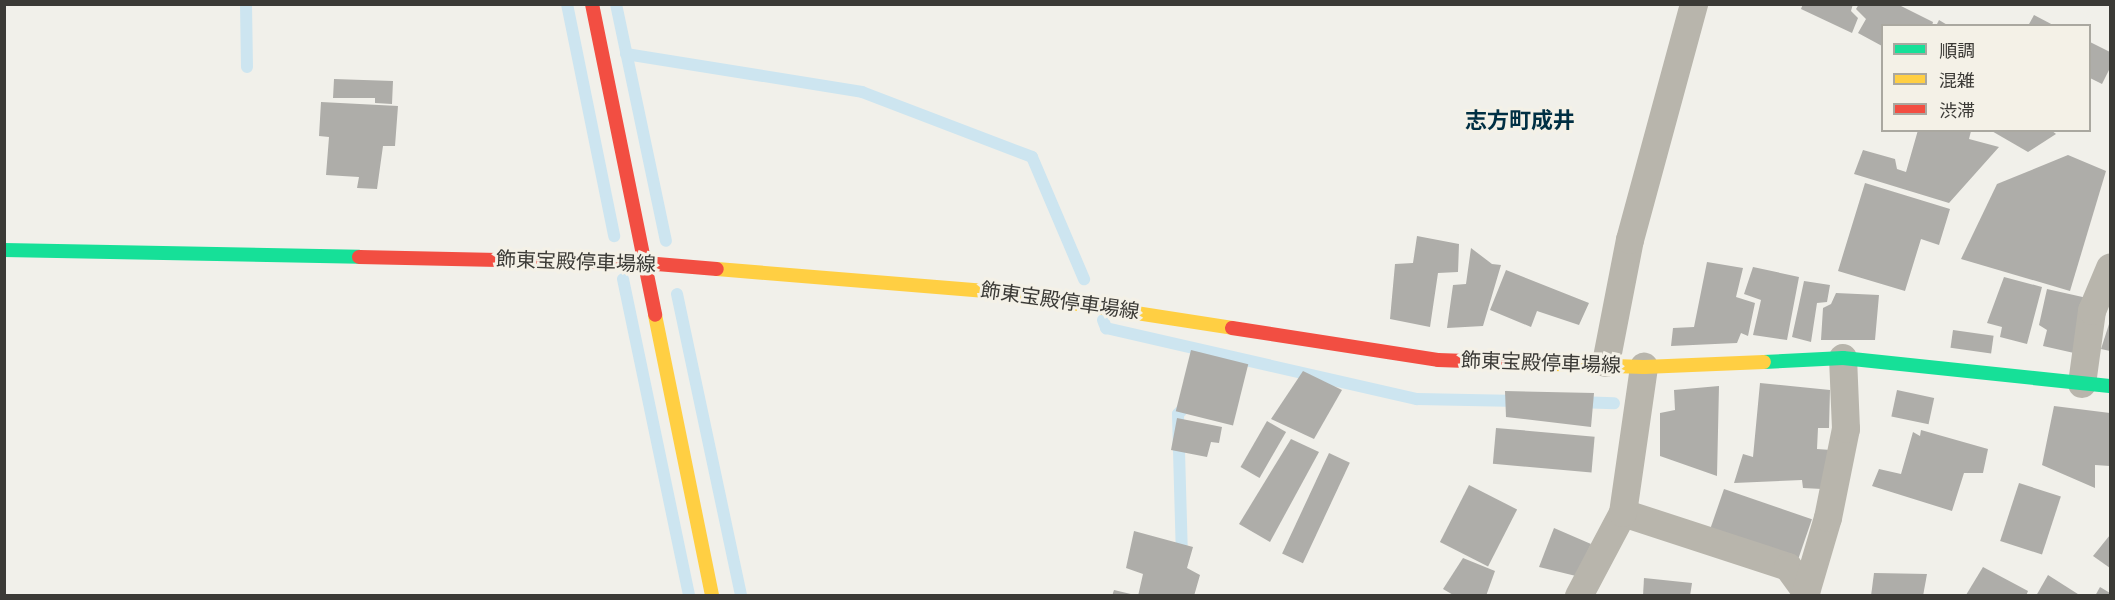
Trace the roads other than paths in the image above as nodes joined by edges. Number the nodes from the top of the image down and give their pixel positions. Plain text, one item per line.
1 (592, 4) edge
2 (1693, 5) edge
3 (4, 250) edge
4 (645, 263) junction
5 (2110, 268) edge
6 (1843, 358) junction
7 (1606, 363) junction
8 (1644, 368) junction
9 (2082, 384) junction
10 (2110, 386) edge
11 (1623, 513) junction
12 (1805, 594) edge
13 (712, 596) edge
14 (1579, 596) edge

1 - 4 main road
2 - 7 street
3 - 4 main road, 飾東宝殿停車場線
4 - 7 main road, 飾東宝殿停車場線
4 - 13 main road
5 - 9 street
6 - 8 main road, 飾東宝殿停車場線
6 - 9 main road, 飾東宝殿停車場線
6 - 12 street
7 - 8 main road, 飾東宝殿停車場線
8 - 11 street
9 - 10 main road, 飾東宝殿停車場線
11 - 12 street
11 - 14 street

